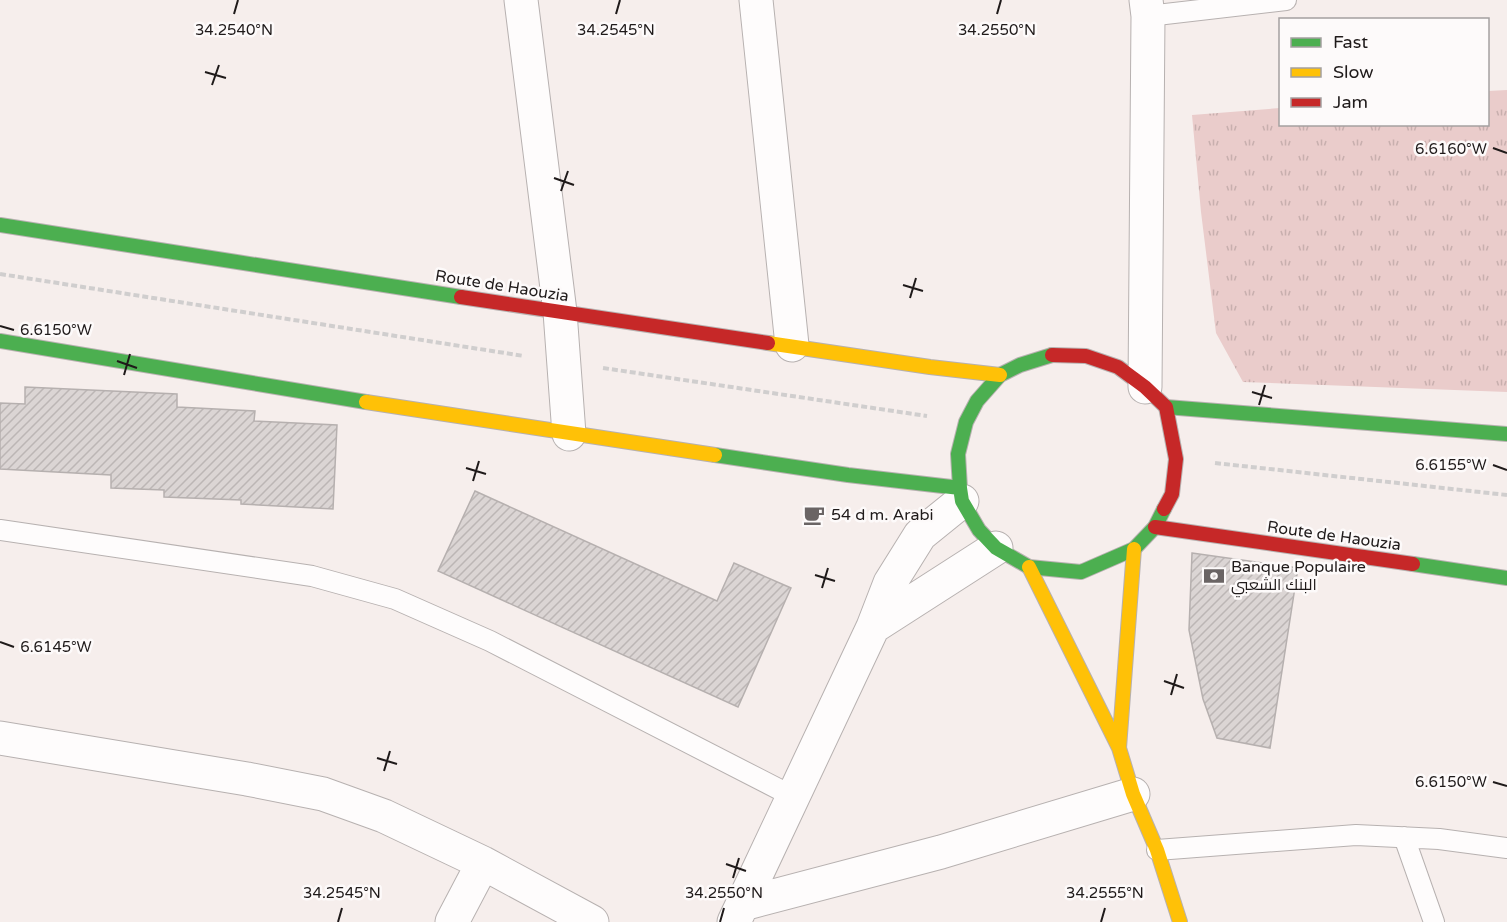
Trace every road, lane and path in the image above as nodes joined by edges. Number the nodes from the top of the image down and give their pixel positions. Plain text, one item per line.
1 (521, 0) edge
2 (756, 0) edge
3 (1286, 0) edge
4 (1147, 8) edge
5 (0, 225) edge
6 (0, 274) edge
7 (560, 312) junction
8 (0, 341) edge
9 (792, 345) junction
10 (564, 362) junction
11 (1000, 375) junction
12 (1155, 397) junction
13 (966, 422) junction
14 (569, 434) junction
15 (1507, 434) edge
16 (1176, 459) junction
17 (961, 494) junction
18 (1507, 495) edge
19 (1155, 527) junction
20 (0, 530) edge
21 (996, 548) junction
22 (1134, 549) junction
23 (1029, 567) junction
24 (1507, 578) edge
25 (873, 627) junction
26 (0, 738) edge
27 (1119, 748) junction
28 (1133, 794) junction
29 (794, 797) junction
30 (1404, 837) junction
31 (1507, 848) edge
32 (1156, 850) junction
33 (483, 863) junction
34 (739, 913) edge
35 (452, 922) edge
36 (592, 922) edge
37 (1180, 922) edge
38 (1434, 922) edge

1 - 7 street
2 - 9 street
3 - 4 lane
4 - 12 street
5 - 7 street, Route de Haouzia
6 - 10 path
7 - 9 street, Route de Haouzia
7 - 10 street
8 - 14 street
9 - 11 street, Route de Haouzia
10 - 13 path
10 - 14 street
11 - 12 street
11 - 13 street
12 - 15 street
12 - 16 street
13 - 17 street
14 - 17 street
16 - 18 path
16 - 19 street
17 - 21 street
17 - 25 street
19 - 22 street
19 - 24 street, Route de Haouzia
20 - 29 lane
21 - 23 street
21 - 25 street
22 - 23 street
22 - 27 street
23 - 27 street
25 - 29 street
26 - 33 street
27 - 28 street
28 - 32 street
28 - 34 street
29 - 34 street
30 - 31 lane
30 - 32 lane
30 - 38 lane
32 - 37 street
33 - 35 street
33 - 36 street

